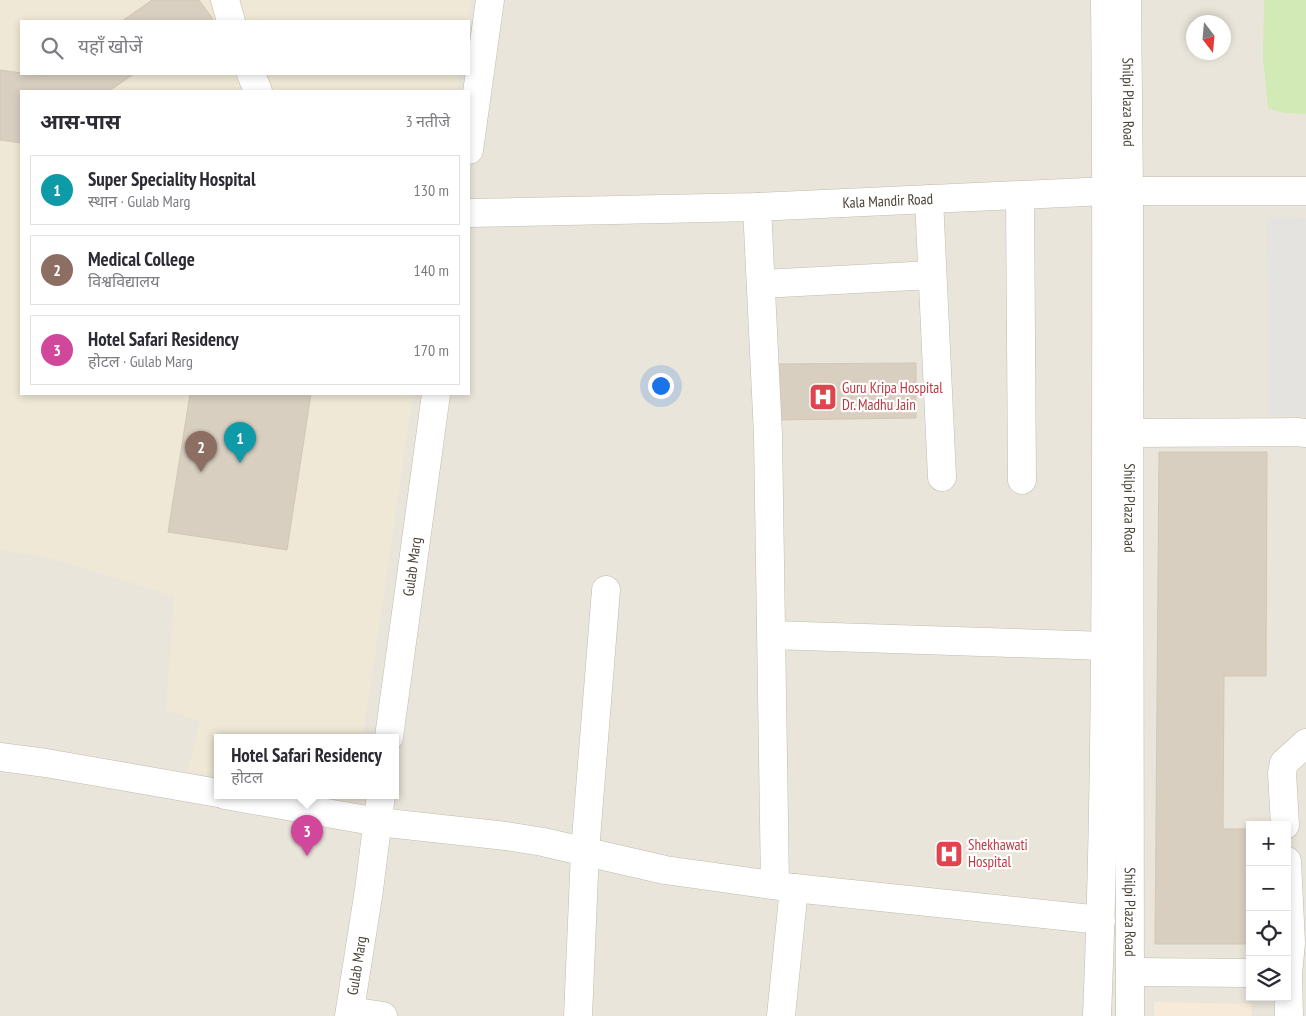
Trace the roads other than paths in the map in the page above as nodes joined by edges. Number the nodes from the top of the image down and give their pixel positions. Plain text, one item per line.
1 (225, 0) edge
2 (490, 0) edge
3 (1105, 0) edge
4 (1127, 0) edge
5 (232, 20) edge
6 (251, 75) edge
7 (258, 90) edge
8 (470, 143) edge
9 (1118, 191) junction
10 (1306, 191) edge
11 (1020, 196) junction
12 (929, 199) junction
13 (757, 207) junction
14 (470, 213) edge
15 (932, 275) junction
16 (761, 284) junction
17 (436, 395) edge
18 (1129, 433) junction
19 (1306, 433) edge
20 (942, 477) dead end
21 (1022, 480) dead end
22 (606, 590) dead end
23 (772, 635) junction
24 (1105, 646) junction
25 (389, 734) edge
26 (1306, 743) edge
27 (0, 757) edge
28 (214, 793) edge
29 (249, 799) edge
30 (381, 799) edge
31 (1285, 821) edge
32 (378, 822) junction
33 (585, 851) junction
34 (1287, 866) edge
35 (784, 886) junction
36 (1101, 920) junction
37 (1130, 972) junction
38 (1246, 973) edge
39 (1294, 974) edge
40 (350, 1013) edge
41 (383, 1016) edge
42 (578, 1016) edge
43 (782, 1016) edge
44 (1098, 1016) edge
45 (1130, 1016) edge
46 (1289, 1016) edge

1 - 5 street
2 - 8 street
3 - 9 street
4 - 9 street, Shilpi Plaza Road
6 - 7 street
9 - 10 street, Kala Mandir Road
9 - 11 street, Kala Mandir Road
9 - 18 street, Shilpi Plaza Road
9 - 24 street, Shilpi Plaza Road
11 - 12 street, Kala Mandir Road
11 - 21 street
12 - 13 street, Kala Mandir Road
12 - 15 street
13 - 14 street, Kala Mandir Road
13 - 16 street
15 - 16 street
15 - 20 street
16 - 23 street
17 - 25 street, Gulab Marg
18 - 19 street
18 - 37 street, Shilpi Plaza Road
22 - 33 street
23 - 24 street
23 - 35 street
24 - 36 street, Shilpi Plaza Road
26 - 31 street
27 - 28 street
29 - 32 street
30 - 32 street, Gulab Marg
32 - 33 street
32 - 40 street, Gulab Marg
33 - 35 street
33 - 42 street
34 - 39 street
35 - 36 street
35 - 43 street
36 - 44 street, Shilpi Plaza Road
37 - 38 street
37 - 45 street, Shilpi Plaza Road
39 - 46 street
40 - 41 street

